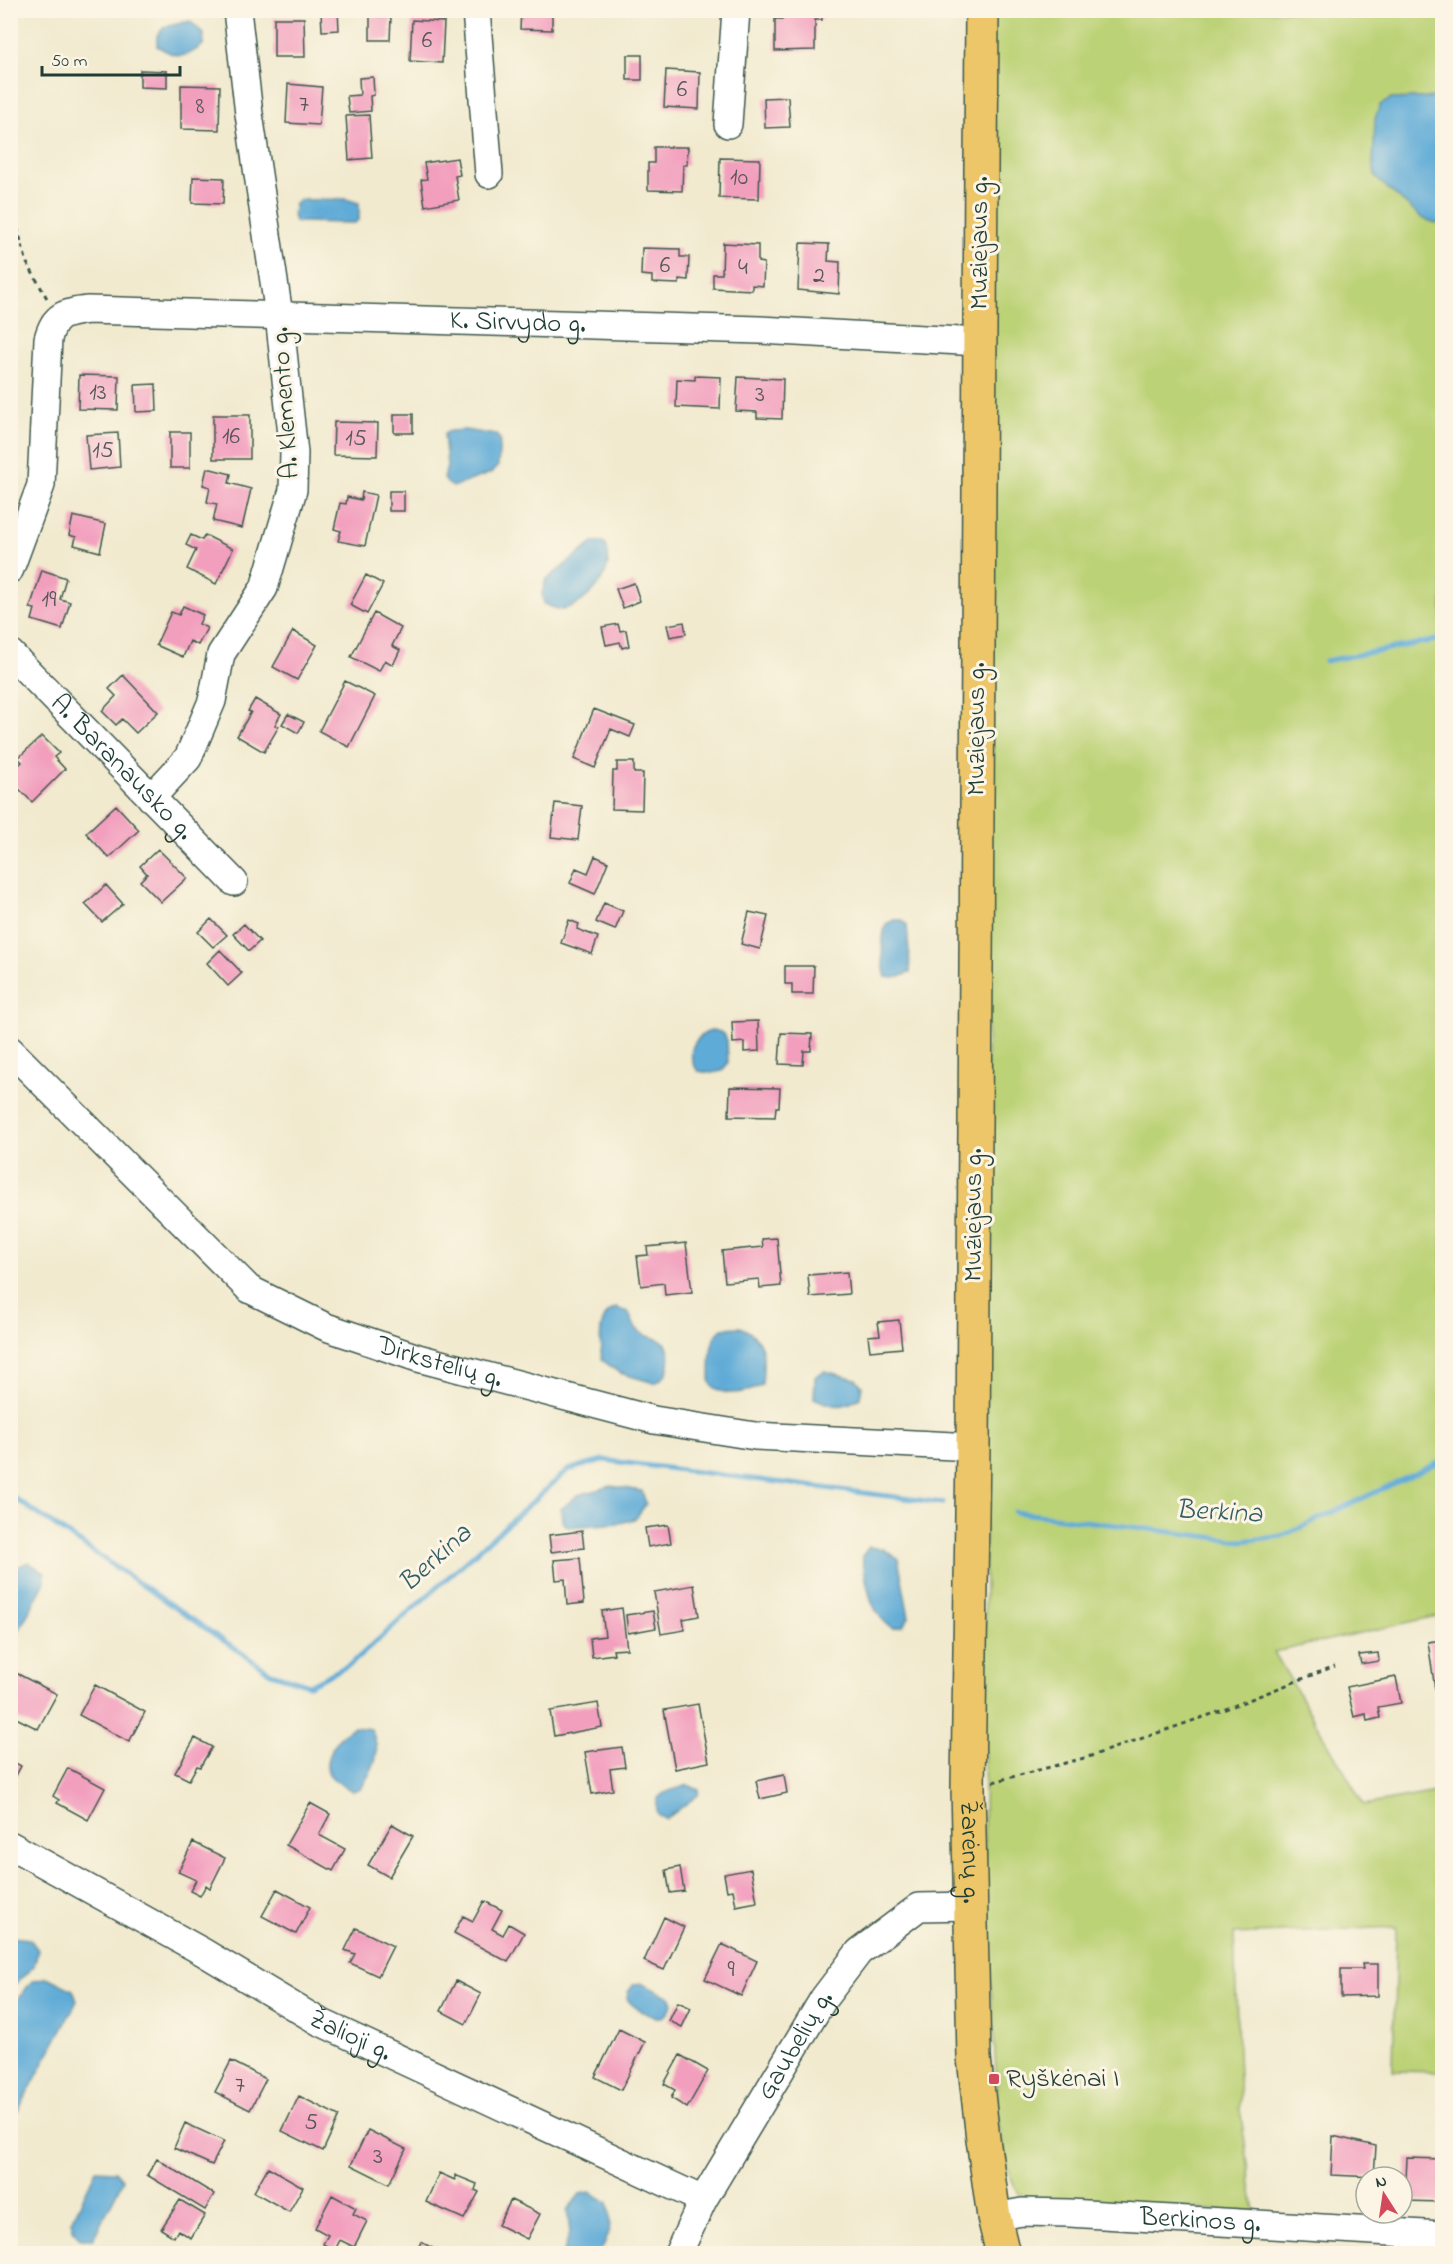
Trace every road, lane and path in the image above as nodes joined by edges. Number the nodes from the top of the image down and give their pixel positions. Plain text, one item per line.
1 (237, 10) edge
2 (476, 10) edge
3 (736, 10) edge
4 (982, 10) edge
5 (728, 124) dead end
6 (489, 174) dead end
7 (10, 202) edge
8 (279, 315) junction
9 (58, 317) junction
10 (979, 342) junction
11 (10, 569) edge
12 (10, 653) edge
13 (151, 798) junction
14 (234, 882) dead end
15 (10, 1050) edge
16 (973, 1448) junction
17 (1335, 1666) dead end
18 (968, 1786) junction
19 (10, 1845) edge
20 (971, 1906) junction
21 (704, 2200) junction
22 (994, 2217) junction
23 (1443, 2235) edge
24 (678, 2253) edge
25 (1003, 2253) edge

1 - 8 street, A. Klemento g.
2 - 6 street
3 - 5 street
4 - 10 main road, Muziejaus g.
7 - 9 path
8 - 9 street, K. Sirvydo g.
8 - 10 street, K. Sirvydo g.
8 - 13 street, A. Klemento g.
9 - 11 street
10 - 16 main road, Muziejaus g.
12 - 13 street, A. Baranausko g.
13 - 14 street, A. Baranausko g.
15 - 16 street, Dirkstelių g.
16 - 18 main road, Žarėnų g.
17 - 18 path
18 - 20 main road, Žarėnų g.
19 - 21 street, Žalioji g.
20 - 21 street, Gaubelių g.
20 - 22 main road, Žarėnų g.
21 - 24 street, Gaubelių g.
22 - 23 street, Berkinos g.
22 - 25 main road, Žarėnų g.

